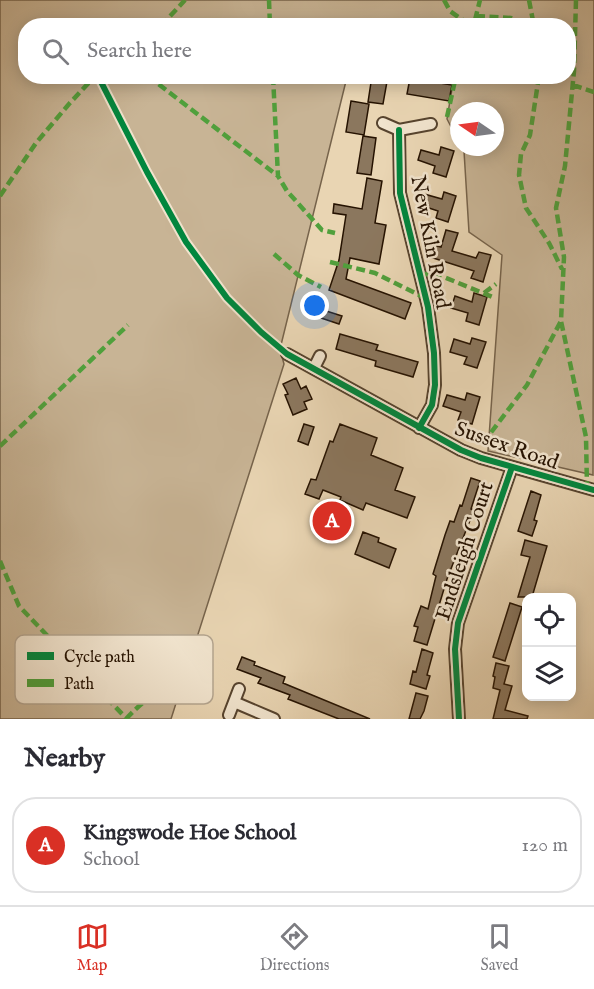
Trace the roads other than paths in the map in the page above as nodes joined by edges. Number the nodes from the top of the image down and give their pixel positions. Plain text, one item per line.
1 (383, 123) dead end
2 (431, 124) dead end
3 (399, 130) junction
4 (287, 354) dead end
5 (320, 356) dead end
6 (314, 368) junction
7 (419, 428) junction
8 (512, 467) junction
9 (594, 490) edge
10 (239, 689) dead end
11 (234, 702) junction
12 (229, 715) dead end
13 (274, 719) edge
14 (459, 719) edge

1 - 3 street
2 - 3 street
3 - 7 street, New Kiln Road
4 - 6 street, Sussex Road
5 - 6 street
6 - 7 street, Sussex Road
7 - 8 street, Sussex Road
8 - 9 street, Sussex Road
8 - 14 street, Endsleigh Court
10 - 11 street
11 - 12 street
11 - 13 street

